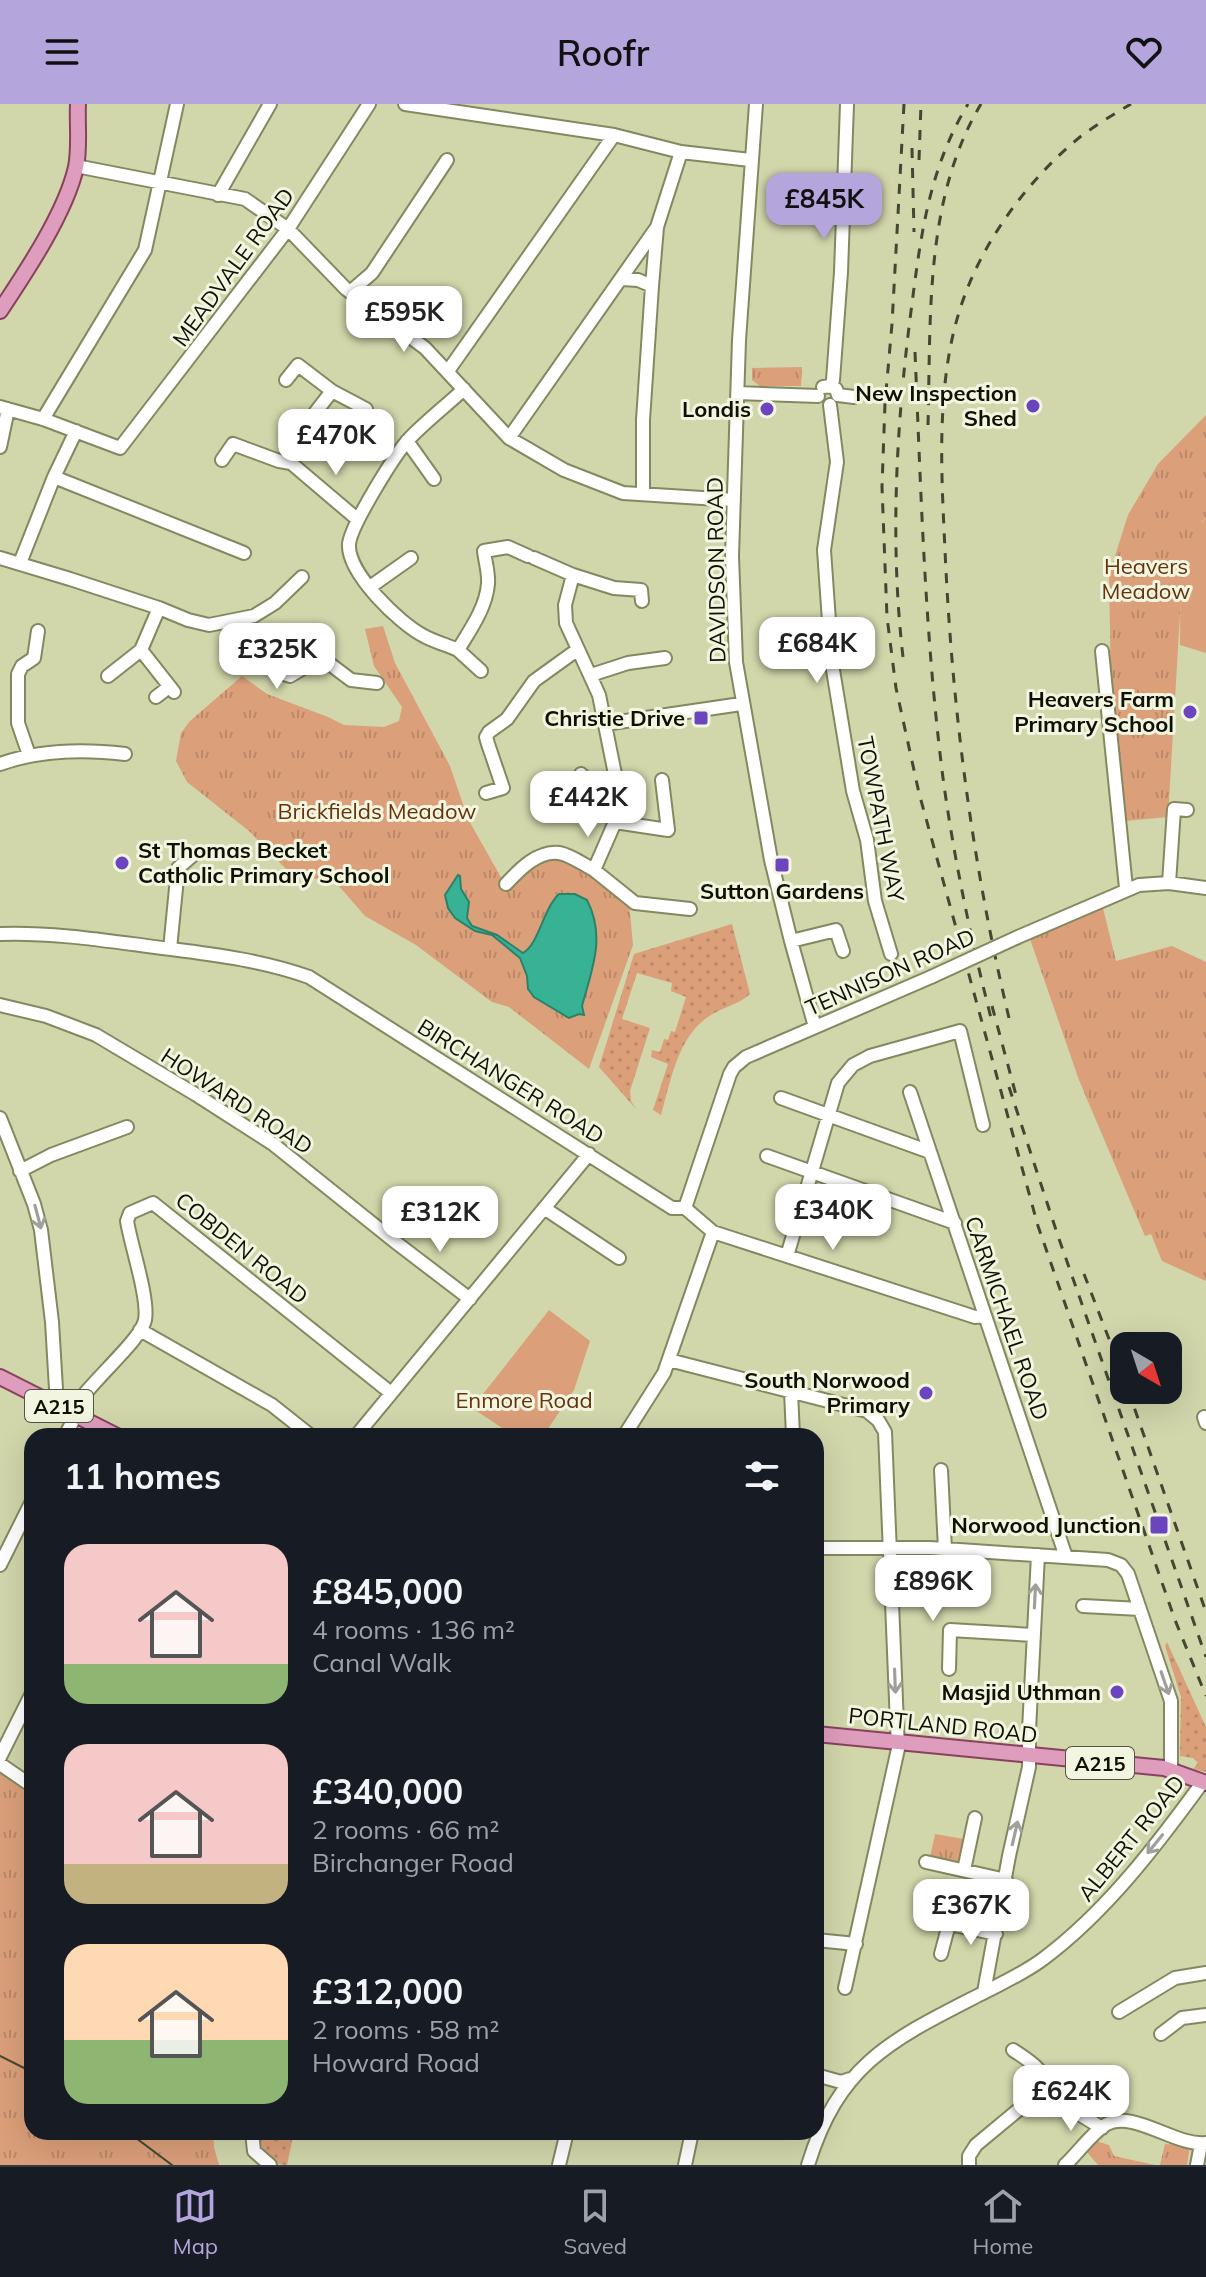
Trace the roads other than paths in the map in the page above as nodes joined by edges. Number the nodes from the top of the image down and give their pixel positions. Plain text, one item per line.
1 (78, 104) edge
2 (177, 104) edge
3 (270, 104) edge
4 (369, 104) edge
5 (405, 104) edge
6 (756, 104) edge
7 (847, 104) edge
8 (614, 135) junction
9 (681, 152) junction
10 (447, 160) dead end
11 (750, 160) junction
12 (76, 166) junction
13 (160, 181) junction
14 (218, 195) junction
15 (657, 227) junction
16 (288, 229) junction
17 (622, 279) junction
18 (652, 286) junction
19 (350, 292) junction
20 (0, 311) edge
21 (448, 371) junction
22 (286, 380) dead end
23 (464, 389) junction
24 (332, 391) junction
25 (738, 393) junction
26 (833, 395) junction
27 (854, 397) dead end
28 (4, 408) edge
29 (366, 409) dead end
30 (43, 419) junction
31 (76, 431) junction
32 (509, 438) junction
33 (407, 441) junction
34 (0, 447) edge
35 (222, 460) dead end
36 (291, 463) junction
37 (54, 477) junction
38 (434, 479) dead end
39 (643, 494) junction
40 (734, 500) junction
41 (357, 519) junction
42 (244, 553) dead end
43 (0, 558) edge
44 (411, 558) dead end
45 (20, 563) junction
46 (573, 575) junction
47 (302, 577) dead end
48 (370, 587) junction
49 (646, 593) dead end
50 (159, 608) junction
51 (243, 620) junction
52 (38, 631) dead end
53 (326, 641) dead end
54 (141, 650) junction
55 (458, 650) junction
56 (577, 650) junction
57 (1102, 651) dead end
58 (318, 655) junction
59 (665, 658) dead end
60 (481, 671) dead end
61 (591, 675) junction
62 (108, 676) dead end
63 (377, 683) dead end
64 (156, 697) dead end
65 (741, 704) junction
66 (605, 724) junction
67 (125, 754) dead end
68 (29, 755) junction
69 (0, 764) edge
70 (581, 774) dead end
71 (662, 780) dead end
72 (486, 793) dead end
73 (616, 798) junction
74 (1187, 810) dead end
75 (615, 822) junction
76 (192, 856) dead end
77 (594, 870) junction
78 (1169, 883) junction
79 (506, 884) dead end
80 (1126, 888) junction
81 (1206, 888) edge
82 (690, 909) dead end
83 (0, 934) edge
84 (791, 941) junction
85 (170, 949) junction
86 (843, 951) dead end
87 (891, 954) dead end
88 (0, 1005) edge
89 (815, 1027) junction
90 (910, 1092) dead end
91 (781, 1098) dead end
92 (827, 1115) junction
93 (0, 1118) edge
94 (983, 1125) dead end
95 (127, 1127) dead end
96 (930, 1152) junction
97 (589, 1154) junction
98 (767, 1156) dead end
99 (20, 1171) junction
100 (811, 1172) junction
101 (544, 1208) junction
102 (685, 1208) junction
103 (955, 1223) junction
104 (713, 1232) junction
105 (787, 1256) junction
106 (619, 1258) dead end
107 (470, 1299) junction
108 (985, 1316) junction
109 (140, 1330) junction
110 (669, 1360) junction
111 (0, 1377) edge
112 (791, 1391) junction
113 (391, 1393) junction
114 (54, 1404) junction
115 (73, 1414) junction
116 (68, 1428) edge
117 (101, 1428) edge
118 (301, 1428) edge
119 (363, 1428) edge
120 (629, 1428) edge
121 (793, 1428) edge
122 (941, 1470) dead end
123 (24, 1517) edge
124 (889, 1547) junction
125 (824, 1548) edge
126 (945, 1549) junction
127 (1038, 1555) junction
128 (1066, 1557) junction
129 (0, 1565) edge
130 (1091, 1604) dead end
131 (1140, 1609) junction
132 (1033, 1635) junction
133 (949, 1669) dead end
134 (24, 1709) edge
135 (824, 1735) edge
136 (898, 1743) junction
137 (1029, 1756) junction
138 (0, 1757) edge
139 (0, 1764) edge
140 (1171, 1770) junction
141 (24, 1780) edge
142 (1204, 1783) edge
143 (975, 1818) dead end
144 (926, 1862) dead end
145 (964, 1870) junction
146 (1006, 1880) junction
147 (996, 1934) junction
148 (824, 1941) edge
149 (856, 1944) junction
150 (941, 1954) dead end
151 (991, 1961) junction
152 (1206, 1973) edge
153 (1014, 1977) junction
154 (845, 1988) dead end
155 (984, 1992) junction
156 (1119, 2012) dead end
157 (1206, 2015) edge
158 (1161, 2034) dead end
159 (1013, 2050) dead end
160 (824, 2077) edge
161 (850, 2079) junction
162 (1048, 2093) junction
163 (824, 2126) edge
164 (1102, 2128) junction
165 (253, 2140) edge
166 (565, 2140) edge
167 (690, 2140) edge
168 (818, 2140) edge
169 (1204, 2144) edge
170 (270, 2165) edge
171 (559, 2165) edge
172 (685, 2165) edge
173 (808, 2165) edge
174 (969, 2165) edge
175 (1065, 2165) edge
176 (1197, 2165) edge

1 - 12 main road
2 - 13 street
3 - 14 street
4 - 16 street, MEADVALE ROAD
5 - 8 street
6 - 11 street, DAVIDSON ROAD
7 - 26 street, TOWPATH WAY
8 - 9 street
8 - 21 street
9 - 11 street
9 - 15 street
10 - 19 street
11 - 25 street, DAVIDSON ROAD
12 - 13 street
12 - 20 main road
13 - 14 street
13 - 30 street
14 - 16 street
15 - 17 street
15 - 18 street
16 - 19 street
16 - 31 street, MEADVALE ROAD
17 - 18 street
17 - 32 street
18 - 39 street
19 - 21 street
21 - 23 street
22 - 24 street
23 - 32 street
23 - 33 street
24 - 29 street
24 - 36 street
25 - 26 street
25 - 40 street, DAVIDSON ROAD
26 - 27 street
26 - 87 street, TOWPATH WAY
28 - 30 street
28 - 34 street
30 - 31 street
31 - 37 street
32 - 39 street
33 - 38 street
33 - 41 street
35 - 36 street
36 - 41 street
37 - 42 street
37 - 45 street
39 - 40 street
40 - 65 street, DAVIDSON ROAD
41 - 48 street
43 - 45 street
44 - 48 street
45 - 50 street
46 - 49 street
46 - 55 street
46 - 56 street
47 - 51 street
48 - 55 street
50 - 51 street
50 - 54 street
51 - 58 street
52 - 68 street
53 - 58 street
54 - 62 street
54 - 64 street
55 - 60 street
56 - 61 street
56 - 72 street
57 - 80 street
58 - 63 street
59 - 61 street
61 - 66 street
65 - 66 street
65 - 84 street, DAVIDSON ROAD
66 - 73 street
67 - 68 street
68 - 69 street
70 - 73 street
71 - 75 street
73 - 75 street
74 - 78 street
75 - 77 street
76 - 85 street
77 - 79 street
77 - 82 street
78 - 80 street, TENNISON ROAD
78 - 81 street, TENNISON ROAD
80 - 89 street, TENNISON ROAD, bridge
83 - 85 street, BIRCHANGER ROAD
84 - 86 street
84 - 89 street, DAVIDSON ROAD
85 - 97 street, BIRCHANGER ROAD
88 - 107 street, HOWARD ROAD
89 - 102 street, TENNISON ROAD
90 - 96 street, CARMICHAEL ROAD
91 - 92 street
92 - 94 street
92 - 96 street
92 - 100 street
93 - 99 street
95 - 99 street
96 - 103 street, CARMICHAEL ROAD
97 - 101 street
97 - 102 street, BIRCHANGER ROAD
98 - 100 street
99 -> 114 street
100 - 103 street
100 - 105 street
101 - 106 street
101 - 107 street
102 - 104 street, BIRCHANGER ROAD
103 - 108 street, CARMICHAEL ROAD
104 - 105 street, BIRCHANGER ROAD
104 - 110 street
105 - 108 street, BIRCHANGER ROAD
107 - 113 street
108 - 128 street, CARMICHAEL ROAD
109 - 113 street, COBDEN ROAD
109 - 115 street
109 - 118 street
110 - 112 street
110 - 120 street
111 - 114 main road, A215
112 - 121 street
112 - 124 street
113 - 119 street
114 - 115 main road, A215
115 - 116 street
115 - 117 main road, A215
122 - 126 street
123 - 129 street
124 - 125 street
124 - 126 street
124 -> 136 street
126 - 127 street
127 - 128 street
132 -> 127 street
128 - 131 street
130 - 131 street
131 -> 140 street
132 - 133 street
132 - 137 street
134 - 138 street
135 - 136 main road, PORTLAND ROAD / A215
136 - 137 main road, PORTLAND ROAD / A215
136 - 149 street
137 - 140 main road, PORTLAND ROAD / A215
146 -> 137 street
139 - 141 street
140 - 142 main road, PORTLAND ROAD / A215
142 -> 153 street, ALBERT ROAD
143 - 145 street
144 - 145 street
145 - 146 street
146 - 147 street
147 - 150 street
147 - 151 street
148 - 149 street
149 - 154 street
151 - 153 street
151 - 155 street
152 - 156 street
153 - 155 street, ALBERT ROAD
155 - 161 street, ALBERT ROAD
157 - 158 street
159 - 162 street
160 - 161 street
161 - 163 street, ALBERT ROAD
162 - 164 street
162 - 174 street
164 - 169 street
164 - 175 street
165 - 170 street
166 - 171 street
167 - 172 street
168 - 173 street, ALBERT ROAD
169 - 176 street

